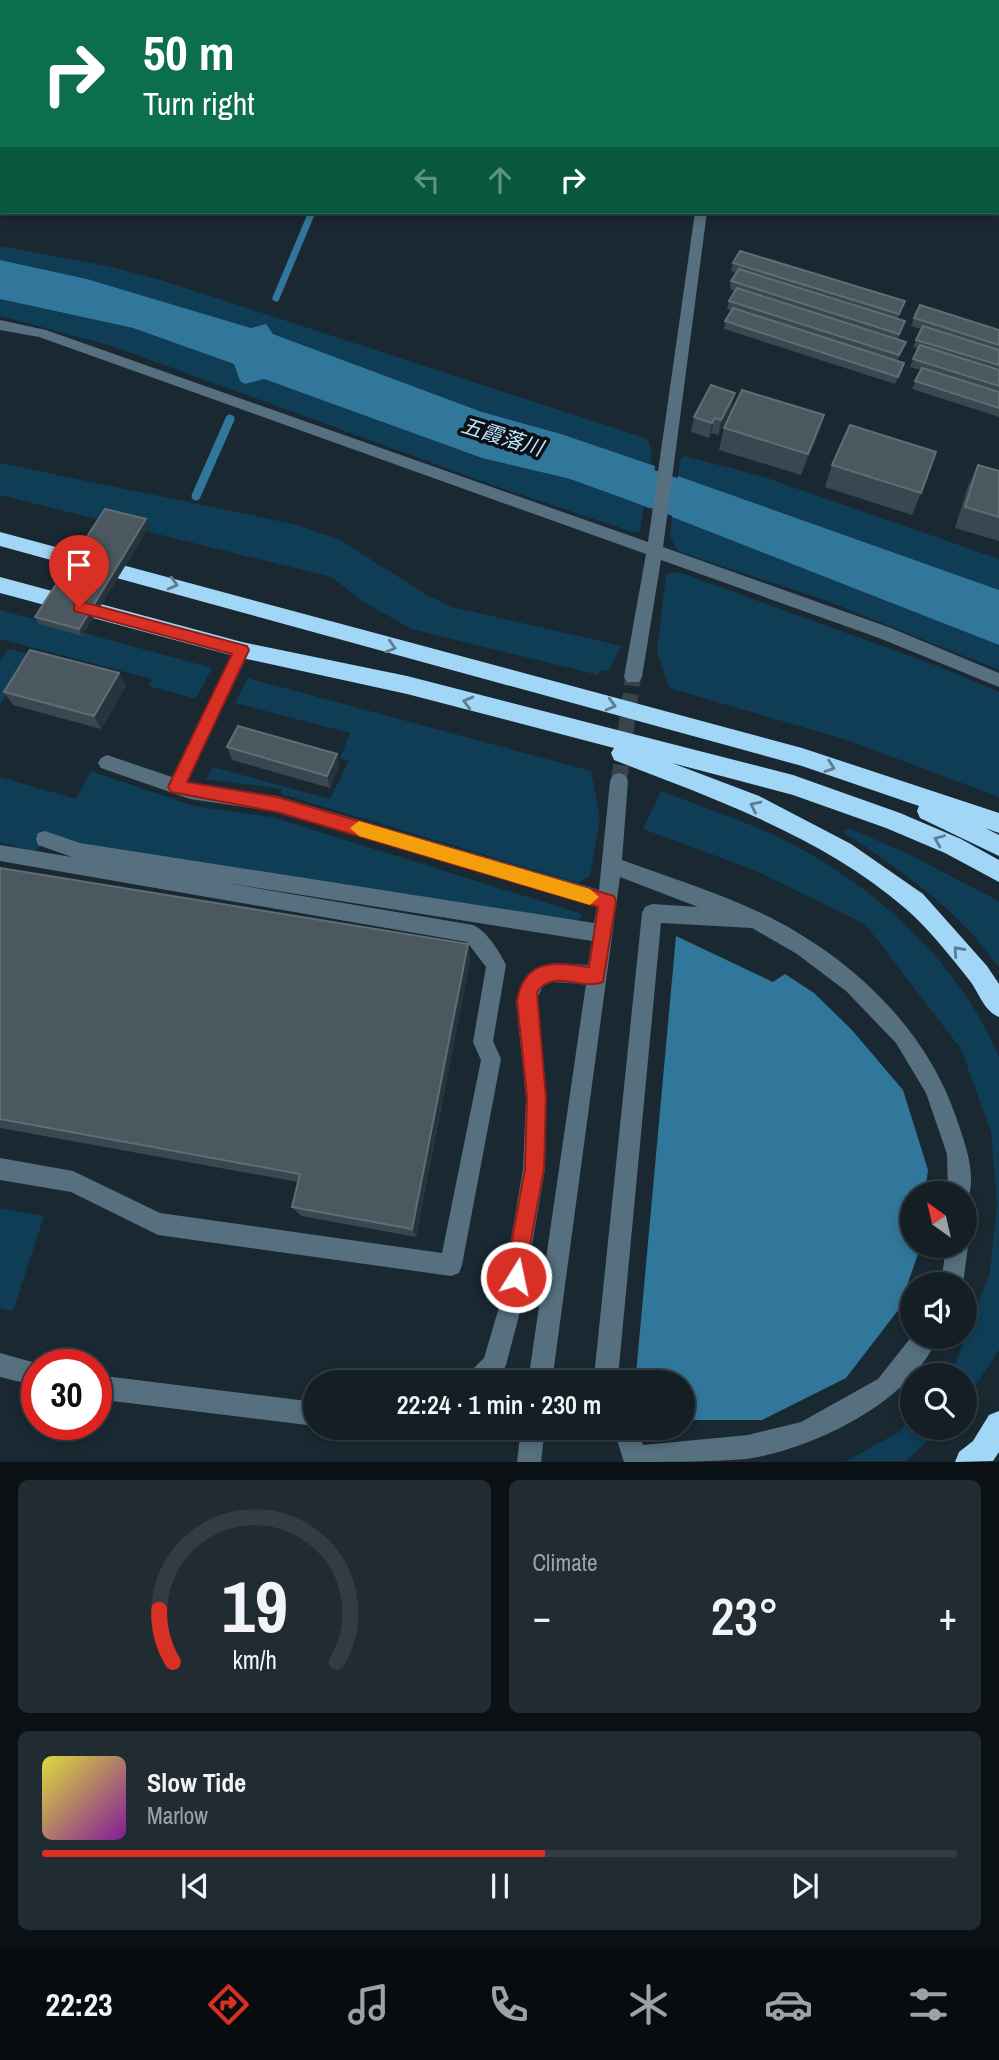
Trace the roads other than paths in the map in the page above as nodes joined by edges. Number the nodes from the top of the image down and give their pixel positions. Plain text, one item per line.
1 (701, 214) edge
2 (0, 326) edge
3 (0, 539) edge
4 (654, 551) junction
5 (0, 584) edge
6 (242, 650) junction
7 (633, 677) tunnel mouth
8 (999, 680) edge
9 (534, 719) junction
10 (107, 763) dead end
11 (867, 780) junction
12 (619, 781) tunnel mouth
13 (176, 787) junction
14 (999, 823) edge
15 (45, 839) dead end
16 (999, 846) edge
17 (0, 853) edge
18 (612, 865) junction
19 (999, 872) edge
20 (607, 902) junction
21 (754, 919) junction
22 (603, 934) junction
23 (597, 976) junction
24 (999, 1005) edge
25 (0, 1169) edge
26 (959, 1181) edge
27 (916, 1349) edge
28 (0, 1365) edge
29 (21, 1370) edge
30 (489, 1370) edge
31 (542, 1370) edge
32 (607, 1370) edge
33 (112, 1389) edge
34 (303, 1413) edge
35 (999, 1425) edge
36 (532, 1440) edge
37 (629, 1440) edge
38 (529, 1461) edge
39 (969, 1461) edge

1 - 4 street
2 - 4 street
3 -> 11 highway
4 - 7 street
4 - 8 street
5 - 6 highway
9 -> 6 highway
6 - 13 street
19 -> 9 highway
24 -> 9 highway
10 - 13 street
11 - 14 highway
11 - 16 highway
12 - 18 street
13 - 20 street
15 - 22 street
17 - 25 street
18 - 20 street
18 - 21 street
20 - 22 street
21 - 26 street
21 - 32 street
22 - 23 street
23 - 30 street
23 - 31 street
27 - 37 street
28 - 29 street
33 - 34 street
35 - 39 highway
36 - 38 street

